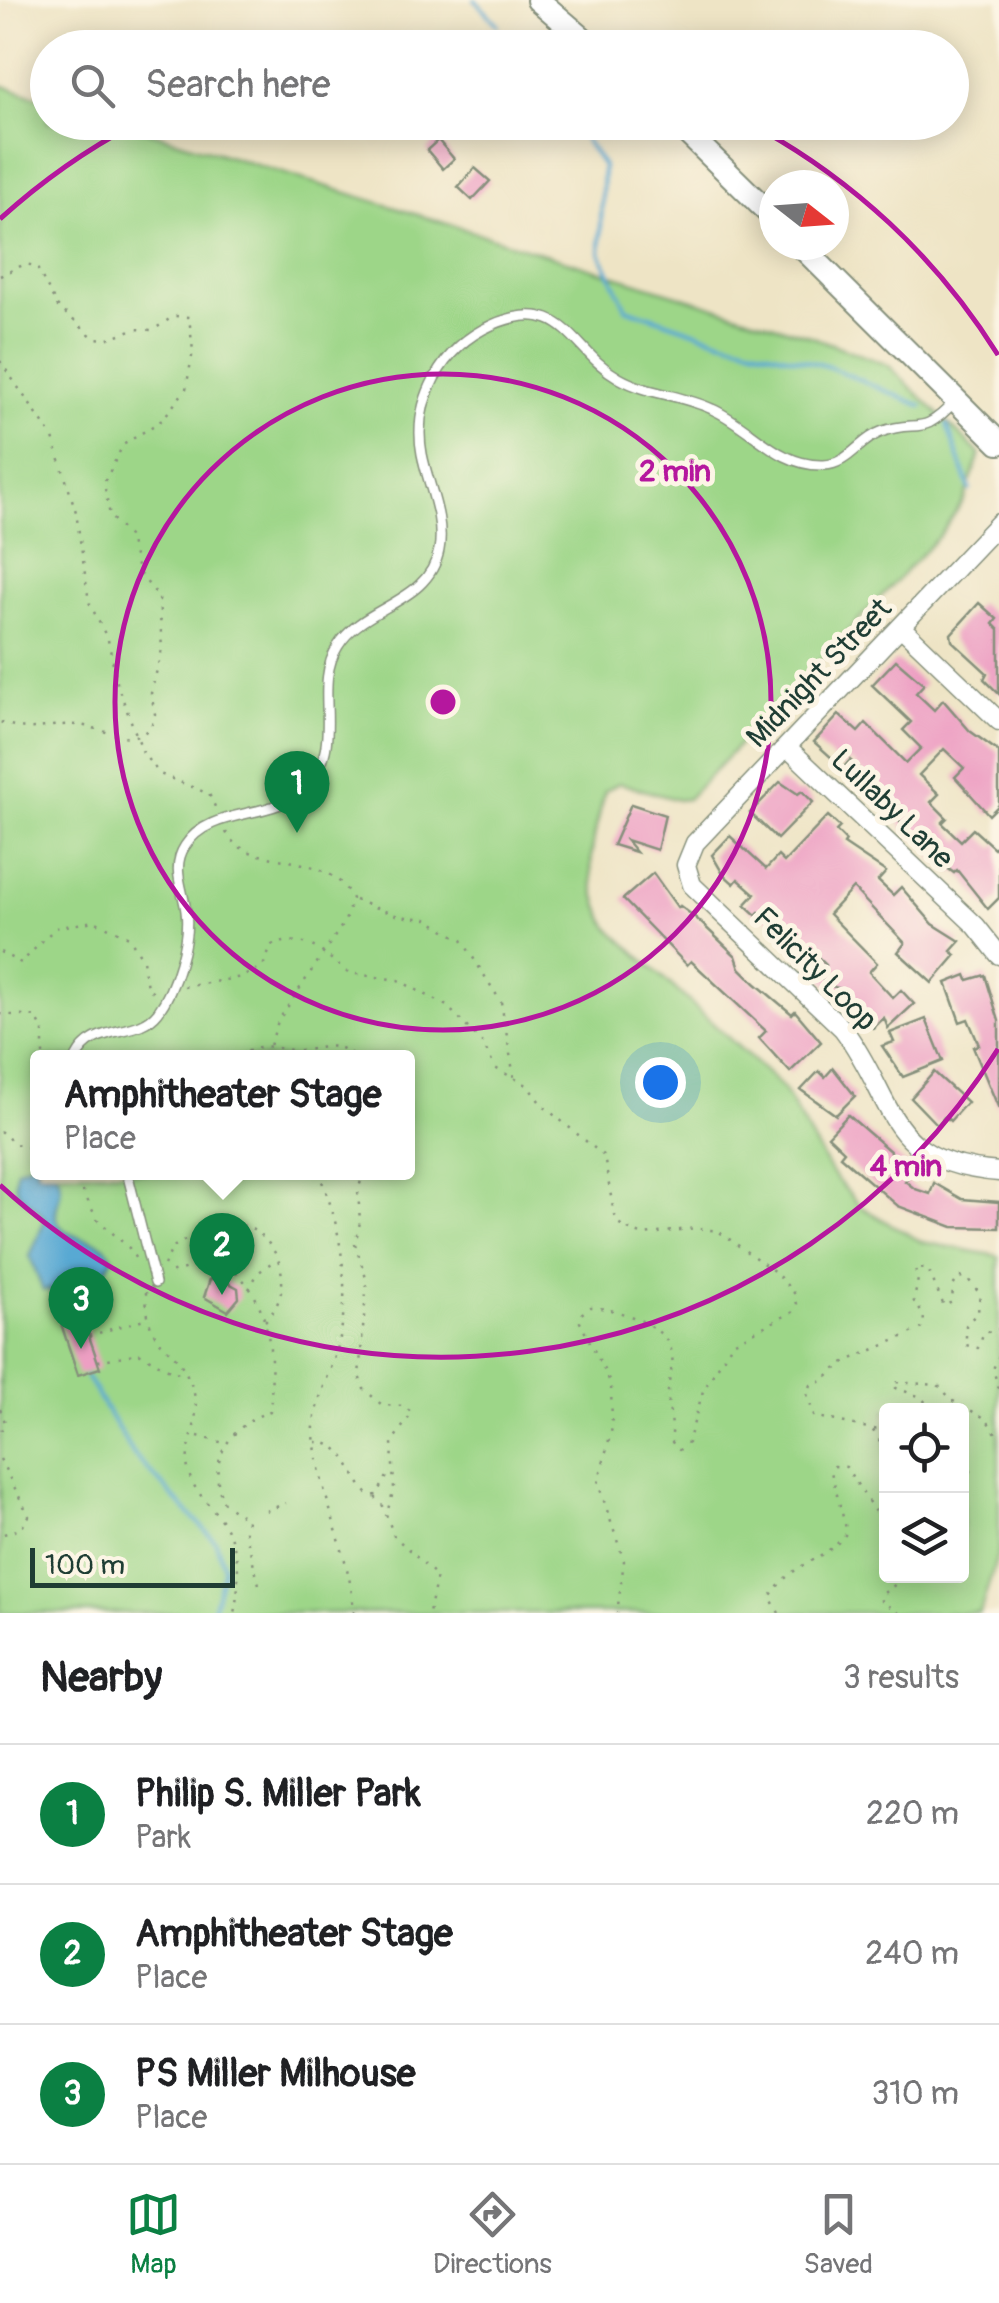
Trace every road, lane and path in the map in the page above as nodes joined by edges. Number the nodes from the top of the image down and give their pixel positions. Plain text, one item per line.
1 (548, 3) edge
2 (576, 30) edge
3 (694, 140) edge
4 (759, 203) edge
5 (815, 260) edge
6 (0, 276) edge
7 (0, 361) edge
8 (956, 400) junction
9 (999, 442) edge
10 (999, 523) edge
11 (901, 627) junction
12 (999, 721) edge
13 (0, 722) edge
14 (137, 736) junction
15 (786, 747) junction
16 (221, 821) junction
17 (686, 865) joint
18 (352, 899) junction
19 (322, 951) junction
20 (0, 952) edge
21 (999, 955) edge
22 (168, 994) junction
23 (0, 1014) edge
24 (268, 1044) junction
25 (254, 1046) junction
26 (43, 1050) edge
27 (84, 1050) edge
28 (249, 1050) edge
29 (258, 1050) edge
30 (267, 1050) edge
31 (298, 1050) edge
32 (298, 1050) edge
33 (346, 1050) edge
34 (515, 1078) junction
35 (0, 1130) edge
36 (30, 1147) edge
37 (999, 1172) edge
38 (77, 1180) edge
39 (130, 1180) edge
40 (320, 1180) edge
41 (361, 1180) edge
42 (211, 1225) junction
43 (278, 1258) junction
44 (206, 1262) junction
45 (140, 1268) dead end
46 (150, 1283) junction
47 (249, 1290) junction
48 (146, 1308) junction
49 (146, 1319) junction
50 (264, 1322) junction
51 (999, 1329) edge
52 (89, 1336) dead end
53 (999, 1356) edge
54 (98, 1361) dead end
55 (184, 1371) junction
56 (999, 1390) edge
57 (926, 1403) edge
58 (957, 1403) edge
59 (0, 1409) edge
60 (969, 1410) edge
61 (872, 1429) junction
62 (879, 1430) edge
63 (0, 1432) edge
64 (196, 1435) junction
65 (879, 1437) edge
66 (999, 1437) edge
67 (314, 1442) junction
68 (225, 1444) junction
69 (0, 1459) edge
70 (390, 1470) junction
71 (375, 1497) junction
72 (286, 1503) dead end
73 (266, 1511) dead end
74 (386, 1516) junction
75 (879, 1518) edge
76 (0, 1534) edge
77 (898, 1583) edge
78 (260, 1588) dead end
79 (234, 1613) edge
80 (354, 1613) edge
81 (429, 1613) edge
82 (617, 1613) edge
83 (779, 1613) edge
84 (899, 1613) edge

1 - 2 main road
3 - 4 main road
5 - 8 main road
6 - 14 path
7 - 14 path
8 - 9 main road
8 - 16 lane
10 - 11 street, Midnight Street
11 - 12 street
11 - 15 street, Midnight Street
13 - 14 path
14 - 16 path
15 - 17 street, Midnight Street
15 - 21 street, Lullaby Lane
16 - 18 path
16 - 22 lane
17 - 37 street, Felicity Loop
18 - 19 path
18 - 34 path
19 - 22 path
19 - 24 path
19 - 34 path
20 - 22 path
22 - 27 lane
23 - 26 path
24 - 25 path
24 - 30 path
24 - 31 path
25 - 28 path
25 - 29 path
32 - 33 path
34 - 82 path
35 - 36 path
38 - 45 path
39 - 46 lane
40 - 67 path
41 - 70 path
42 - 43 path
42 - 44 path
42 - 44 path
43 - 47 path
43 - 50 path
44 - 47 path
46 - 48 path
46 - 48 path
47 - 50 path
48 - 49 path
49 - 52 path
49 - 55 path
50 - 68 path
51 - 61 path
53 - 56 path
54 - 55 path
55 - 64 path
57 - 58 path
59 - 63 path
60 - 66 path
61 - 62 path
61 - 65 path
64 - 68 path
64 - 79 path
67 - 71 path
67 - 80 path
68 - 78 path
69 - 76 path
70 - 71 path
70 - 74 path
71 - 74 path
72 - 73 path
74 - 81 path
75 - 83 path
77 - 84 path

